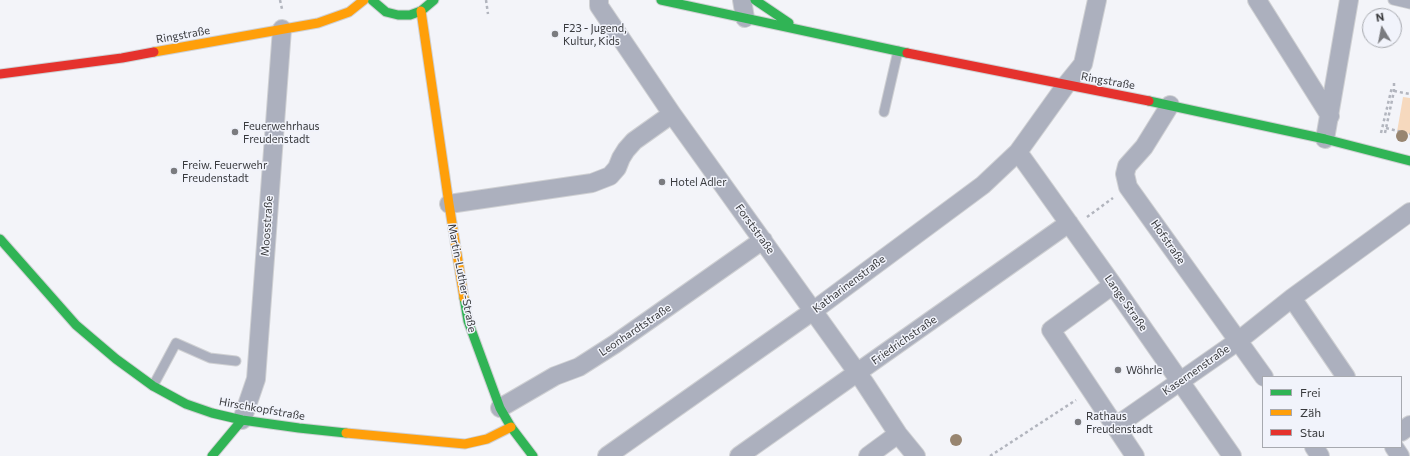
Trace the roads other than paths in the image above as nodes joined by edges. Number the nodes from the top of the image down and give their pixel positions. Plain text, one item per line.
1 (364, 0) edge
2 (372, 0) edge
3 (434, 0) edge
4 (598, 0) edge
5 (661, 0) edge
6 (742, 0) edge
7 (755, 0) edge
8 (1097, 0) edge
9 (1257, 0) edge
10 (1349, 0) edge
11 (1393, 0) edge
12 (1410, 4) edge
13 (421, 11) junction
14 (745, 18) junction
15 (282, 29) junction
16 (800, 30) junction
17 (898, 51) junction
18 (0, 74) edge
19 (1066, 85) junction
20 (1170, 104) junction
21 (884, 112) dead end
22 (672, 114) junction
23 (1330, 116) junction
24 (1325, 139) junction
25 (1018, 152) junction
26 (1410, 161) edge
27 (449, 204) junction
28 (1410, 212) edge
29 (1071, 226) junction
30 (0, 239) edge
31 (763, 240) junction
32 (1113, 285) junction
33 (1292, 298) junction
34 (813, 311) junction
35 (1238, 340) junction
36 (236, 361) dead end
37 (857, 373) junction
38 (1263, 376) edge
39 (1345, 376) edge
40 (1181, 382) junction
41 (153, 386) junction
42 (500, 408) junction
43 (242, 420) junction
44 (1410, 425) edge
45 (1116, 426) junction
46 (511, 427) junction
47 (1402, 431) edge
48 (898, 434) junction
49 (212, 456) edge
50 (532, 456) edge
51 (607, 456) edge
52 (739, 456) edge
53 (868, 456) edge
54 (916, 456) edge
55 (1135, 456) edge
56 (1232, 456) edge

1 - 15 main road, Ringstraße
2 - 13 main road
3 - 13 main road
4 - 22 street, Forststraße
5 - 14 main road, Ringstraße
6 - 14 street
7 - 16 main road, Ringstraße
8 - 19 street, Katharinenstraße
9 - 23 street
10 - 23 street
11 - 12 lane
13 - 27 main road, Martin-Luther-Straße
14 - 16 main road, Ringstraße
15 - 18 main road, Ringstraße
15 - 43 street, Moosstraße
16 - 17 main road, Ringstraße
17 - 19 main road, Ringstraße
17 - 21 lane
19 - 20 main road, Ringstraße
19 - 25 street, Katharinenstraße
20 - 24 main road, Ringstraße
20 - 35 street, Hofstraße
22 - 27 street
22 - 31 street, Forststraße
23 - 24 street
24 - 26 main road, Ringstraße
25 - 29 street, Lange Straße
25 - 34 street, Katharinenstraße
27 - 42 main road, Martin-Luther-Straße
28 - 33 street, Kasernenstraße
29 - 32 street, Lange Straße
29 - 37 street, Friedrichstraße
30 - 41 main road, Hirschkopfstraße
31 - 34 street, Forststraße
31 - 42 street, Leonhardtstraße
32 - 40 street, Lange Straße
32 - 45 street
33 - 35 street, Kasernenstraße
33 - 39 street
34 - 37 street, Forststraße
34 - 51 street, Katharinenstraße
35 - 38 street, Hofstraße
35 - 40 street, Kasernenstraße
36 - 41 lane
37 - 48 street, Forststraße
37 - 52 street, Friedrichstraße
40 - 45 street, Kasernenstraße
40 - 56 street, Lange Straße
41 - 43 main road, Hirschkopfstraße
42 - 46 main road, Martin-Luther-Straße
43 - 46 main road, Hirschkopfstraße
43 - 49 main road
44 - 47 street
45 - 55 street
46 - 50 main road, Martin-Luther-Straße
48 - 53 street
48 - 54 street, Forststraße

